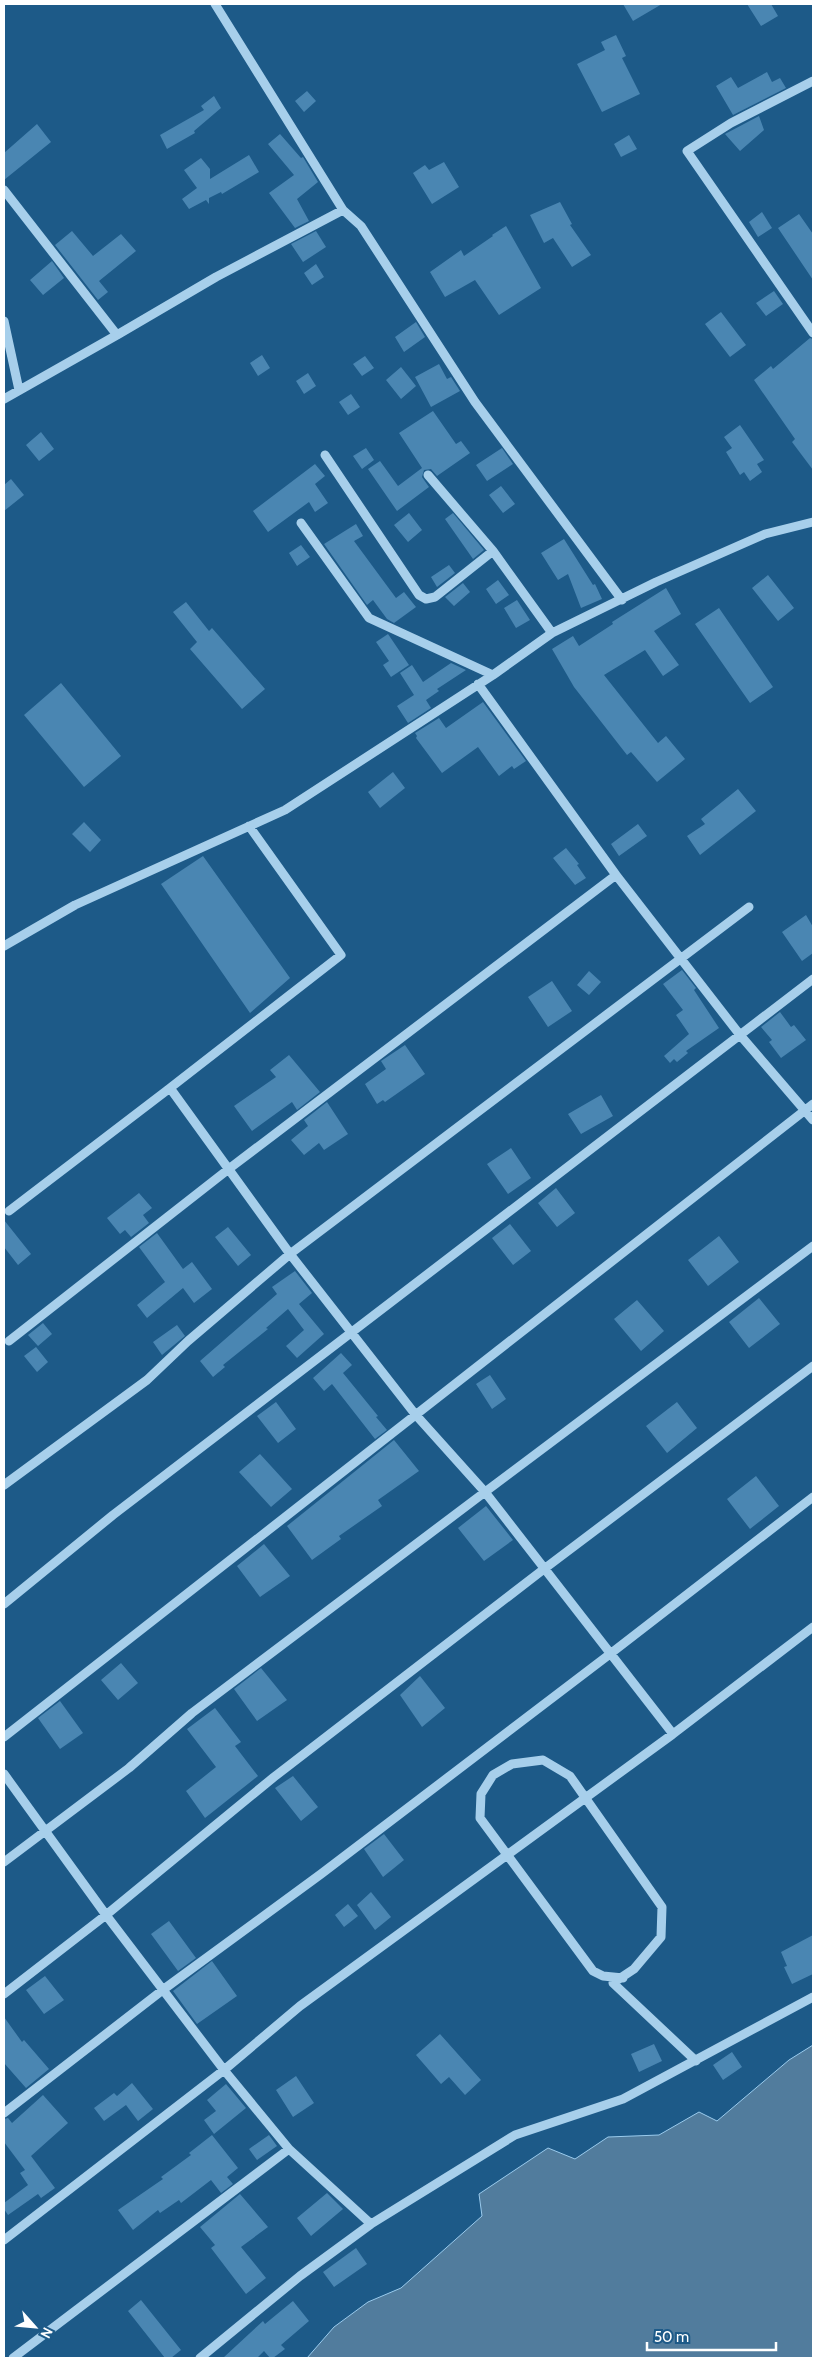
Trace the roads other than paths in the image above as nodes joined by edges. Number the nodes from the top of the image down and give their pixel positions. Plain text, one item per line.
1 (215, 4) edge
2 (813, 81) edge
3 (4, 190) edge
4 (343, 210) junction
5 (4, 321) edge
6 (813, 333) edge
7 (118, 335) junction
8 (19, 390) junction
9 (4, 399) edge
10 (325, 456) dead end
11 (428, 474) dead end
12 (813, 522) edge
13 (301, 523) dead end
14 (493, 551) junction
15 (622, 600) junction
16 (552, 633) junction
17 (493, 675) junction
18 (478, 684) junction
19 (249, 826) junction
20 (616, 875) junction
21 (749, 907) dead end
22 (4, 946) edge
23 (680, 959) junction
24 (813, 979) edge
25 (740, 1035) junction
26 (170, 1088) junction
27 (813, 1104) edge
28 (805, 1110) junction
29 (813, 1120) edge
30 (230, 1168) junction
31 (9, 1211) dead end
32 (813, 1246) edge
33 (290, 1254) junction
34 (353, 1332) junction
35 (9, 1341) dead end
36 (813, 1366) edge
37 (415, 1414) junction
38 (4, 1485) edge
39 (485, 1492) junction
40 (813, 1497) edge
41 (544, 1569) junction
42 (4, 1604) edge
43 (813, 1627) edge
44 (610, 1654) junction
45 (673, 1734) junction
46 (4, 1737) edge
47 (4, 1774) edge
48 (43, 1831) junction
49 (4, 1862) edge
50 (106, 1915) junction
51 (623, 1978) junction
52 (164, 1989) junction
53 (4, 1994) edge
54 (813, 1996) edge
55 (696, 2061) junction
56 (224, 2070) junction
57 (4, 2113) edge
58 (289, 2148) junction
59 (371, 2224) junction
60 (4, 2240) edge
61 (13, 2358) edge
62 (200, 2358) edge

1 - 4 street
2 - 6 street
3 - 7 street
4 - 7 street
4 - 15 street
5 - 8 street
7 - 8 street
8 - 9 street
10 - 14 street
11 - 14 street
12 - 15 street
13 - 17 street
14 - 16 street
15 - 16 street
16 - 17 street
17 - 18 street
18 - 19 street
18 - 20 street
19 - 22 street
19 - 26 street
20 - 23 street
20 - 30 street
21 - 23 street
23 - 25 street
23 - 33 street
24 - 25 street
25 - 28 street
25 - 34 street
26 - 30 street
26 - 31 street
27 - 28 street
28 - 29 street
28 - 37 street
30 - 33 street
30 - 35 street
32 - 39 street
33 - 34 street
33 - 38 street
34 - 37 street
34 - 42 street
36 - 41 street
37 - 39 street
37 - 46 street
39 - 41 street
39 - 48 street
40 - 44 street
41 - 44 street
41 - 50 street
43 - 45 street
44 - 45 street
44 - 52 street
45 - 56 street
47 - 48 street
48 - 49 street
48 - 50 street
50 - 52 street
50 - 53 street
51 - 51 street
51 - 55 street
52 - 56 street
52 - 57 street
54 - 55 street
55 - 59 street
56 - 58 street
56 - 60 street
58 - 59 street
58 - 61 street
59 - 62 street

